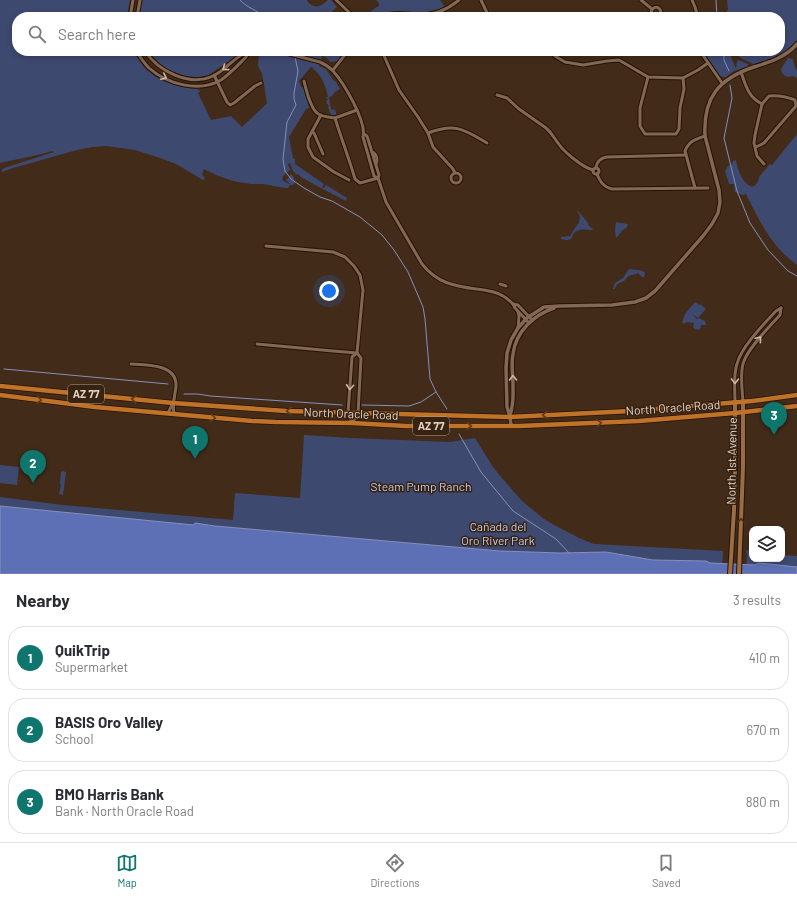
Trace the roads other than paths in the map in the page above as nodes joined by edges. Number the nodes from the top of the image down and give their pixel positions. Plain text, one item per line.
1 (133, 0) edge
2 (140, 0) edge
3 (336, 0) edge
4 (459, 0) edge
5 (481, 0) edge
6 (641, 0) edge
7 (692, 0) edge
8 (652, 9) junction
9 (441, 11) joint
10 (131, 12) edge
11 (138, 12) edge
12 (349, 12) edge
13 (436, 12) edge
14 (487, 12) edge
15 (651, 12) edge
16 (662, 12) edge
17 (696, 12) edge
18 (797, 44) edge
19 (785, 54) edge
20 (139, 56) edge
21 (149, 56) edge
22 (241, 56) edge
23 (246, 56) edge
24 (297, 56) edge
25 (344, 56) edge
26 (384, 56) edge
27 (555, 56) dead end
28 (703, 56) edge
29 (782, 56) edge
30 (708, 63) junction
31 (332, 70) junction
32 (741, 72) junction
33 (214, 75) junction
34 (648, 77) junction
35 (683, 78) junction
36 (304, 81) dead end
37 (217, 82) junction
38 (261, 83) dead end
39 (722, 83) junction
40 (497, 95) dead end
41 (762, 104) junction
42 (357, 110) junction
43 (321, 115) junction
44 (335, 118) junction
45 (312, 132) junction
46 (428, 133) junction
47 (364, 134) junction
48 (705, 136) junction
49 (487, 143) dead end
50 (756, 147) junction
51 (323, 154) dead end
52 (686, 155) junction
53 (764, 164) dead end
54 (596, 167) junction
55 (593, 170) junction
56 (455, 174) dead end
57 (597, 174) junction
58 (378, 178) junction
59 (349, 180) dead end
60 (695, 188) junction
61 (708, 188) dead end
62 (266, 246) dead end
63 (500, 284) dead end
64 (506, 286) dead end
65 (513, 304) junction
66 (560, 306) junction
67 (517, 310) junction
68 (527, 318) junction
69 (530, 322) junction
70 (518, 328) junction
71 (257, 344) dead end
72 (357, 353) junction
73 (131, 364) dead end
74 (736, 364) junction
75 (742, 365) junction
76 (0, 386) edge
77 (0, 395) edge
78 (797, 395) edge
79 (742, 401) junction
80 (735, 402) junction
81 (173, 403) junction
82 (797, 406) edge
83 (743, 412) junction
84 (168, 413) junction
85 (348, 413) junction
86 (735, 413) junction
87 (174, 414) junction
88 (358, 414) junction
89 (510, 416) junction
90 (352, 423) junction
91 (511, 425) junction
92 (730, 574) edge
93 (739, 574) edge

1 - 10 street
2 - 11 street
3 - 12 street
4 - 9 street
5 - 14 street
6 - 8 street
7 - 17 street
8 - 15 street
8 - 16 street
9 - 13 street
18 - 19 street
20 -> 37 street
21 - 33 street
22 -> 33 street
23 - 37 street
24 - 31 street
25 - 31 street
26 - 46 street
27 - 34 street
28 - 30 street
29 - 32 street
30 - 35 street
30 - 39 street
31 - 42 street
32 - 39 street
32 - 41 street
33 - 37 street
34 - 35 street
34 - 35 street
36 - 43 street
37 - 38 street
39 - 48 street
40 - 55 street
41 - 50 street
41 - 50 street
42 - 44 street
42 - 47 street
43 - 44 street
43 - 45 street
44 - 58 street
45 - 51 street
45 - 59 street
46 - 49 street
46 - 56 street
47 - 58 street
47 - 58 street
48 - 52 street
48 - 66 street
50 - 53 street
52 - 54 street
52 - 60 street
54 - 55 street
54 - 57 street
55 - 57 street
57 - 60 street
58 - 65 street
60 - 61 street
62 - 72 street
63 - 64 street
65 - 67 street
65 - 68 street
66 - 68 street
66 - 69 street
67 - 68 street
67 - 70 street
68 - 69 street
68 - 70 street
89 -> 69 street
70 - 89 street
71 - 72 street
72 -> 85 street
72 - 88 street
73 - 81 street
74 - 75 street
75 -> 74 street, North 1st Avenue
74 -> 80 street, North 1st Avenue
75 - 79 street, North 1st Avenue
81 -> 76 highway, North Oracle Road / AZ 77
77 -> 84 highway, North Oracle Road / AZ 77
78 - 79 highway, North Oracle Road / AZ 77
79 - 80 highway, North Oracle Road / AZ 77
79 - 83 main road, North 1st Avenue
80 - 86 main road, North 1st Avenue
80 -> 89 highway, North Oracle Road / AZ 77
81 - 84 street
85 -> 81 highway, North Oracle Road / AZ 77
81 - 87 street
82 - 83 highway, North Oracle Road / AZ 77
83 - 86 highway, North Oracle Road / AZ 77
93 -> 83 main road, North 1st Avenue
84 - 87 highway, North Oracle Road / AZ 77
85 - 88 highway, North Oracle Road / AZ 77
85 - 90 street
91 -> 86 highway, North Oracle Road / AZ 77
86 - 92 main road, North 1st Avenue
87 -> 90 highway, North Oracle Road / AZ 77
88 - 89 highway, North Oracle Road / AZ 77
88 - 90 street
89 - 91 street
90 -> 91 highway, North Oracle Road / AZ 77

